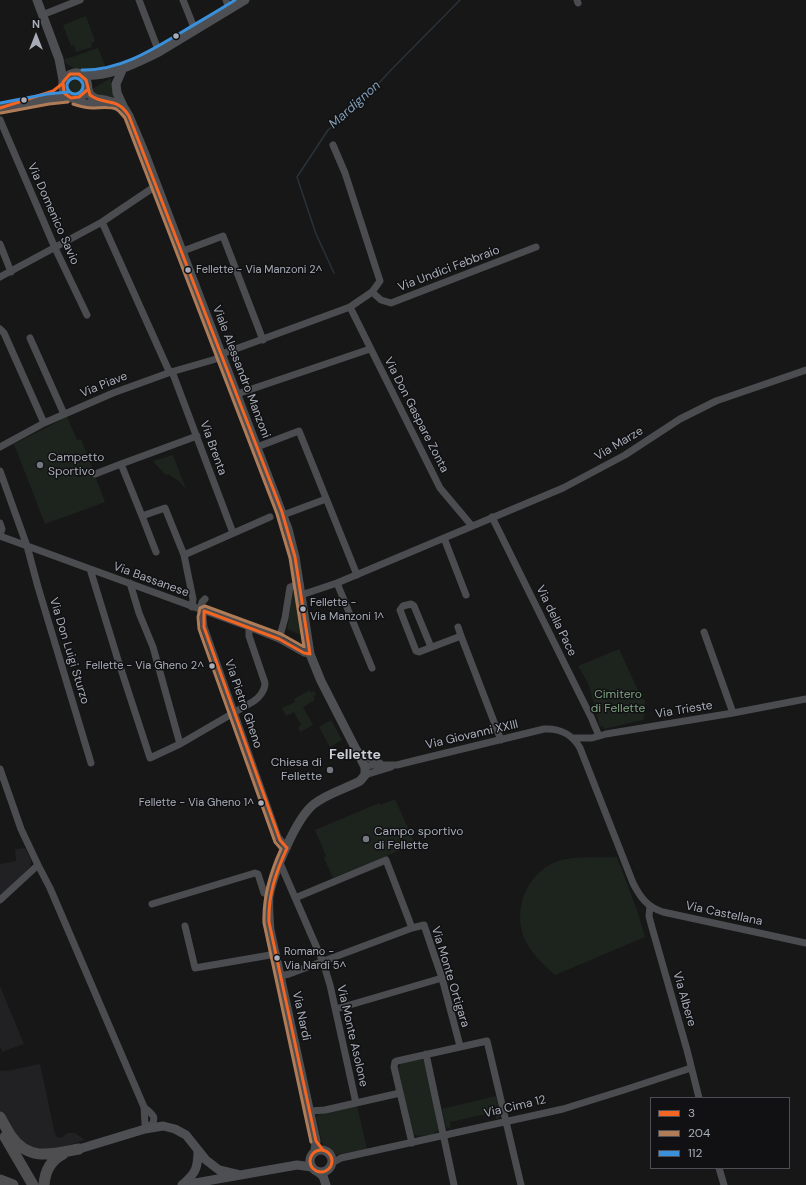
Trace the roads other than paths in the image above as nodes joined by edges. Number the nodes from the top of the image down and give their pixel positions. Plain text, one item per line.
1 (37, 0) edge
2 (80, 0) edge
3 (139, 0) edge
4 (183, 0) edge
5 (226, 0) edge
6 (245, 0) edge
7 (229, 9) junction
8 (42, 15) junction
9 (196, 30) junction
10 (159, 52) junction
11 (59, 61) junction
12 (122, 68) junction
13 (79, 74) junction
14 (63, 82) junction
15 (88, 88) junction
16 (71, 98) junction
17 (112, 102) junction
18 (17, 103) junction
19 (123, 106) junction
20 (0, 108) edge
21 (0, 120) edge
22 (333, 145) dead end
23 (157, 186) junction
24 (102, 222) junction
25 (0, 244) edge
26 (536, 247) dead end
27 (55, 248) junction
28 (183, 252) junction
29 (11, 272) junction
30 (0, 277) edge
31 (372, 292) junction
32 (350, 307) junction
33 (86, 315) dead end
34 (0, 329) edge
35 (30, 338) dead end
36 (263, 340) junction
37 (370, 349) junction
38 (222, 356) junction
39 (806, 370) edge
40 (171, 372) junction
41 (237, 394) junction
42 (64, 414) junction
43 (44, 423) junction
44 (197, 436) junction
45 (0, 447) edge
46 (257, 447) junction
47 (121, 464) junction
48 (0, 471) edge
49 (95, 474) dead end
50 (326, 499) junction
51 (283, 515) junction
52 (142, 516) junction
53 (270, 517) dead end
54 (492, 517) junction
55 (0, 523) edge
56 (472, 526) junction
57 (233, 533) junction
58 (0, 535) edge
59 (444, 538) junction
60 (27, 546) junction
61 (156, 552) dead end
62 (184, 555) junction
63 (90, 569) junction
64 (357, 574) junction
65 (130, 583) junction
66 (337, 583) junction
67 (300, 584) junction
68 (301, 595) junction
69 (466, 595) dead end
70 (205, 600) dead end
71 (192, 607) junction
72 (202, 610) junction
73 (249, 627) junction
74 (458, 627) dead end
75 (704, 632) dead end
76 (461, 636) junction
77 (279, 639) junction
78 (431, 647) junction
79 (310, 654) junction
80 (372, 668) dead end
81 (806, 699) edge
82 (234, 712) junction
83 (733, 713) junction
84 (595, 737) junction
85 (573, 738) junction
86 (501, 740) junction
87 (180, 744) junction
88 (580, 748) junction
89 (357, 750) junction
90 (91, 763) dead end
91 (386, 765) junction
92 (396, 765) junction
93 (0, 768) edge
94 (365, 771) junction
95 (287, 848) junction
96 (280, 863) junction
97 (38, 865) junction
98 (270, 895) junction
99 (295, 898) junction
100 (0, 900) edge
101 (152, 904) dead end
102 (650, 906) junction
103 (185, 926) dead end
104 (412, 928) junction
105 (806, 943) edge
106 (276, 954) junction
107 (323, 962) junction
108 (280, 976) junction
109 (442, 978) junction
110 (336, 1009) junction
111 (460, 1046) junction
112 (426, 1054) junction
113 (691, 1068) junction
114 (400, 1093) junction
115 (699, 1097) edge
116 (356, 1103) junction
117 (310, 1111) junction
118 (0, 1117) edge
119 (506, 1122) junction
120 (151, 1127) junction
121 (0, 1128) edge
122 (443, 1135) junction
123 (0, 1142) edge
124 (412, 1143) junction
125 (79, 1148) junction
126 (198, 1150) junction
127 (323, 1158) junction
128 (206, 1160) junction
129 (297, 1165) junction
130 (315, 1169) junction
131 (719, 1169) edge
132 (240, 1175) junction
133 (0, 1180) edge
134 (208, 1180) junction
135 (326, 1183) edge
136 (13, 1185) edge
137 (25, 1185) edge
138 (33, 1185) edge
139 (44, 1185) edge
140 (181, 1185) edge
141 (189, 1185) edge
142 (454, 1185) edge
143 (521, 1185) edge
144 (724, 1185) edge

1 - 8 main road
2 - 8 street
3 - 10 street
4 - 9 street
5 - 7 street
6 - 7 main road
7 - 9 main road
8 - 11 main road
9 - 10 main road
10 - 12 main road
11 - 13 main road
11 - 14 main road
12 - 13 main road
12 - 15 main road
12 - 19 main road, Viale Alessandro Manzoni
13 - 14 main road
13 - 15 main road
14 - 16 main road
14 - 18 main road
15 - 16 main road
15 - 17 main road
16 - 17 main road
16 - 18 main road
17 - 19 main road
18 - 20 main road
19 - 23 main road, Viale Alessandro Manzoni
21 - 27 street, Via Domenico Savio
22 - 31 street, Via Undici Febbraio
23 - 24 street
23 - 28 main road, Viale Alessandro Manzoni
24 - 27 street
24 - 40 street, Via Brenta
25 - 29 street
26 - 31 street, Via Undici Febbraio
27 - 29 street
27 - 33 street, Via Domenico Savio
28 - 36 street
28 - 38 main road, Viale Alessandro Manzoni
29 - 30 street
31 - 32 street
32 - 36 street
32 - 37 street, Via Don Gaspare Zonta
34 - 43 street
35 - 42 street
36 - 38 street
37 - 41 street
37 - 56 street, Via Don Gaspare Zonta
38 - 40 street, Via Piave
38 - 41 main road, Viale Alessandro Manzoni
39 - 54 street, Via Marze
40 - 42 street, Via Piave
40 - 44 street, Via Brenta
41 - 46 main road, Viale Alessandro Manzoni
42 - 43 street, Via Piave
43 - 45 street, Via Piave
44 - 47 street
44 - 57 street, Via Brenta
46 - 50 street
46 - 51 main road, Viale Alessandro Manzoni
47 - 49 street
47 - 52 street
48 - 60 street
50 - 51 street
50 - 64 street
51 - 67 main road, Viale Alessandro Manzoni
52 - 61 street
52 - 62 street
53 - 57 street
54 - 56 street, Via Marze
54 - 84 street, Via della Pace
55 - 58 street, Via Bassanese
56 - 59 street, Via Marze
57 - 62 street
58 - 60 street, Via Bassanese
59 - 64 street, Via Marze
59 - 69 street
60 - 63 street, Via Bassanese
60 - 90 street, Via Don Luigi Sturzo
62 - 71 street
63 - 65 street, Via Bassanese
63 - 87 street
64 - 66 street, Via Marze
65 - 71 street, Via Bassanese
65 - 87 street
66 - 68 street, Via Marze
66 - 80 street
67 - 68 main road, Viale Alessandro Manzoni
67 - 77 street
68 - 79 main road, Viale Alessandro Manzoni
70 - 72 street
71 - 72 street, Via Bassanese
72 - 73 street, Via Bassanese
72 - 82 street, Via Pietro Gheno
73 - 77 street, Via Bassanese
73 - 82 street
74 - 76 street
75 - 83 street, Via Trieste
76 - 78 street
76 - 86 street
77 - 79 street, Via Bassanese
78 - 78 street
79 - 89 main road
81 - 83 street, Via Trieste
82 - 87 street
82 - 95 street, Via Pietro Gheno
83 - 84 street, Via Trieste
84 - 85 street, Via Trieste
84 - 88 street
85 - 86 street, Via Giovanni XXIII
85 - 88 street
86 - 92 street, Via Giovanni XXIII
88 - 102 street, Via Castellana
89 - 91 street, Via Giovanni XXIII
89 - 94 main road
91 - 92 street, Via Giovanni XXIII
91 - 94 street, Via Giovanni XXIII
92 - 94 street
93 - 97 street
94 - 95 main road, Via Giovanni XXIII
95 - 96 main road, Via Giovanni XXIII
96 - 98 main road, Via Giovanni XXIII
96 - 99 street, Via Monte Asolone
97 - 100 street
97 - 120 street
98 - 101 street
98 - 106 main road, Via Nardi
99 - 104 street, Via Monte Ortigara
99 - 107 street, Via Monte Asolone
102 - 105 street, Via Castellana
102 - 113 street, Via Albere
103 - 106 street
104 - 107 street
104 - 109 street, Via Monte Ortigara
106 - 108 main road, Via Nardi
107 - 108 street
107 - 110 street, Via Monte Asolone
108 - 117 main road, Via Nardi
109 - 110 street
109 - 111 street, Via Monte Ortigara
110 - 116 street, Via Monte Asolone
111 - 112 street
111 - 119 street
112 - 114 street
112 - 122 street
113 - 115 street, Via Albere
113 - 119 street, Via Cima 12
114 - 116 street
114 - 124 street
116 - 117 street
117 - 127 main road, Via Nardi
118 - 125 highway
119 - 122 street, Via Cima 12
119 - 143 street
120 - 125 main road
120 - 126 main road
121 - 138 highway
122 - 124 street, Via Cima 12
122 - 142 street
123 - 137 highway
124 - 127 street, Via Cima 12
125 - 139 highway
126 - 128 main road
126 - 134 main road
126 - 140 main road
127 - 129 main road
127 - 130 main road
127 - 130 main road
127 - 135 main road
128 - 132 main road
128 - 134 main road
129 - 130 main road
129 - 132 main road
130 - 135 main road
131 - 144 street
132 - 134 main road
133 - 136 highway
134 - 141 main road

